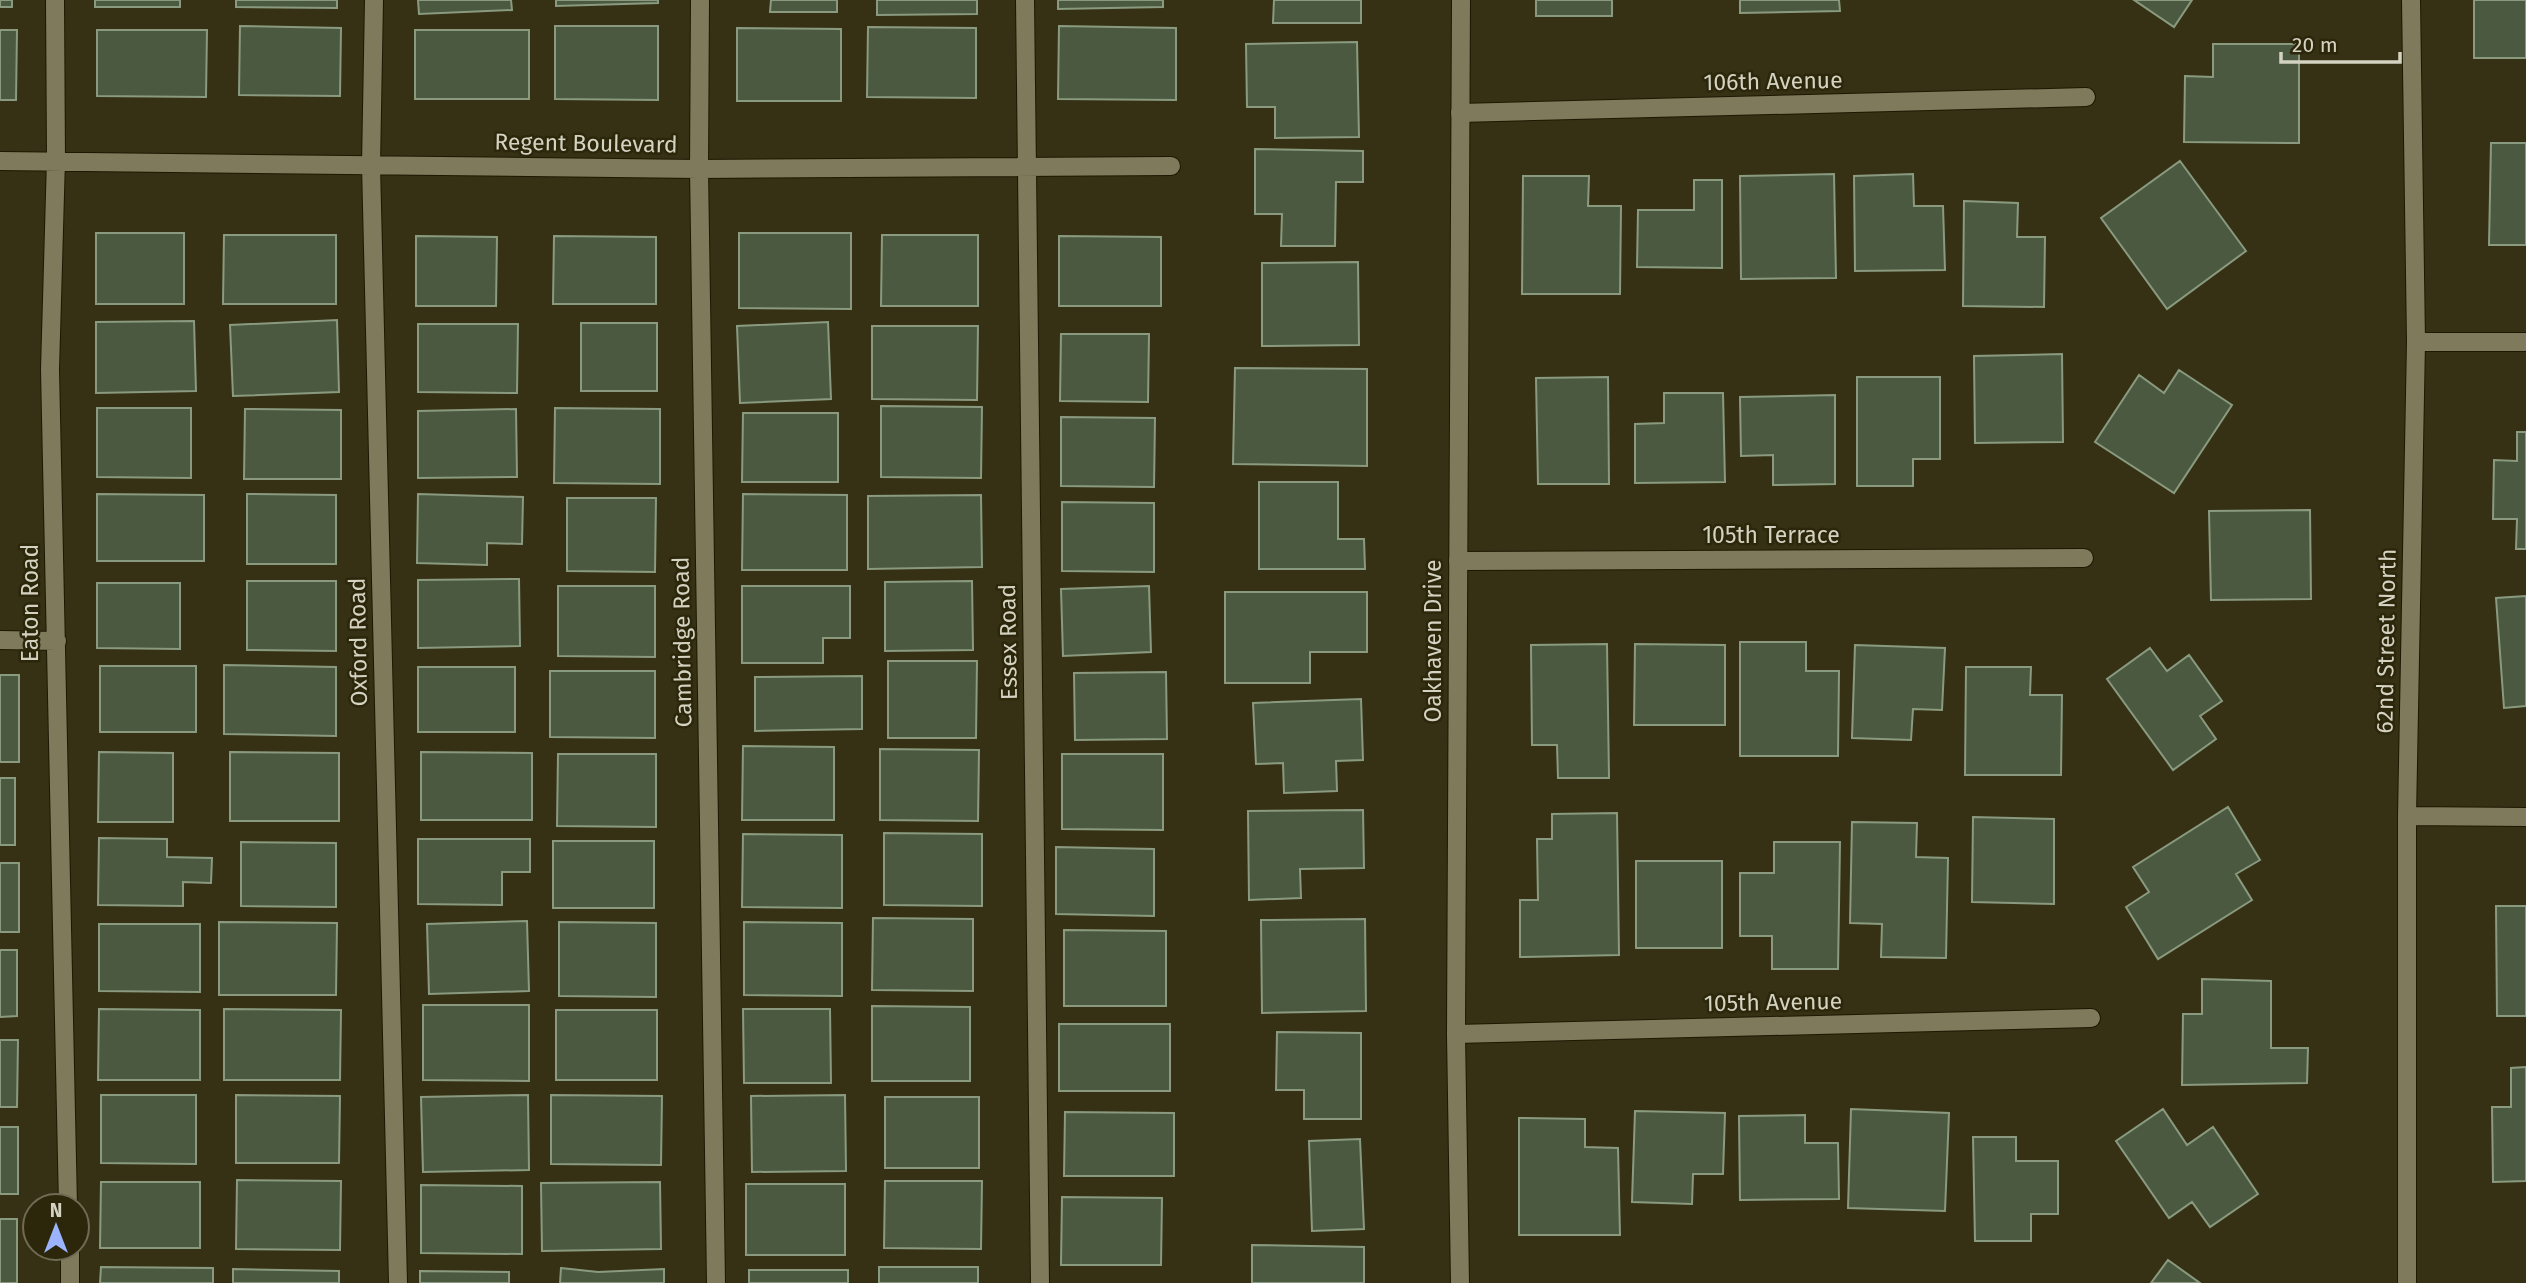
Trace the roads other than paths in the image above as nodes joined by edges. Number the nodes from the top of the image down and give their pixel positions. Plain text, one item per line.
1 (55, 0) edge
2 (374, 0) edge
3 (700, 0) edge
4 (1025, 0) edge
5 (1461, 0) edge
6 (2412, 0) edge
7 (2086, 97) dead end
8 (1460, 113) junction
9 (56, 159) junction
10 (0, 161) edge
11 (371, 165) junction
12 (1171, 166) dead end
13 (699, 169) junction
14 (1028, 169) junction
15 (2416, 342) junction
16 (2526, 342) edge
17 (2084, 558) dead end
18 (1458, 561) junction
19 (0, 640) edge
20 (57, 641) junction
21 (2407, 816) junction
22 (2526, 817) edge
23 (2091, 1018) dead end
24 (1456, 1034) junction
25 (68, 1192) edge
26 (69, 1262) edge
27 (70, 1283) edge
28 (398, 1283) edge
29 (716, 1283) edge
30 (1040, 1283) edge
31 (1460, 1283) edge
32 (2407, 1283) edge

1 - 9 street, Eaton Road
2 - 11 street, Oxford Road
3 - 13 street, Cambridge Road
4 - 14 street, Essex Road
5 - 8 street, Oakhaven Drive
6 - 15 street, 62nd Street North
7 - 8 street, 106th Avenue
8 - 18 street, Oakhaven Drive
9 - 10 street, Regent Boulevard
9 - 11 street, Regent Boulevard
9 - 20 street, Eaton Road
11 - 13 street, Regent Boulevard
11 - 28 street, Oxford Road
12 - 14 street, Regent Boulevard
13 - 14 street, Regent Boulevard
13 - 29 street, Cambridge Road
14 - 30 street, Essex Road
15 - 16 street
15 - 21 street, 62nd Street North
17 - 18 street, 105th Terrace
18 - 24 street, Oakhaven Drive
19 - 20 street
20 - 25 street, Eaton Road
21 - 22 street
21 - 32 street, 62nd Street North
23 - 24 street, 105th Avenue
24 - 31 street, Oakhaven Drive
26 - 27 street

